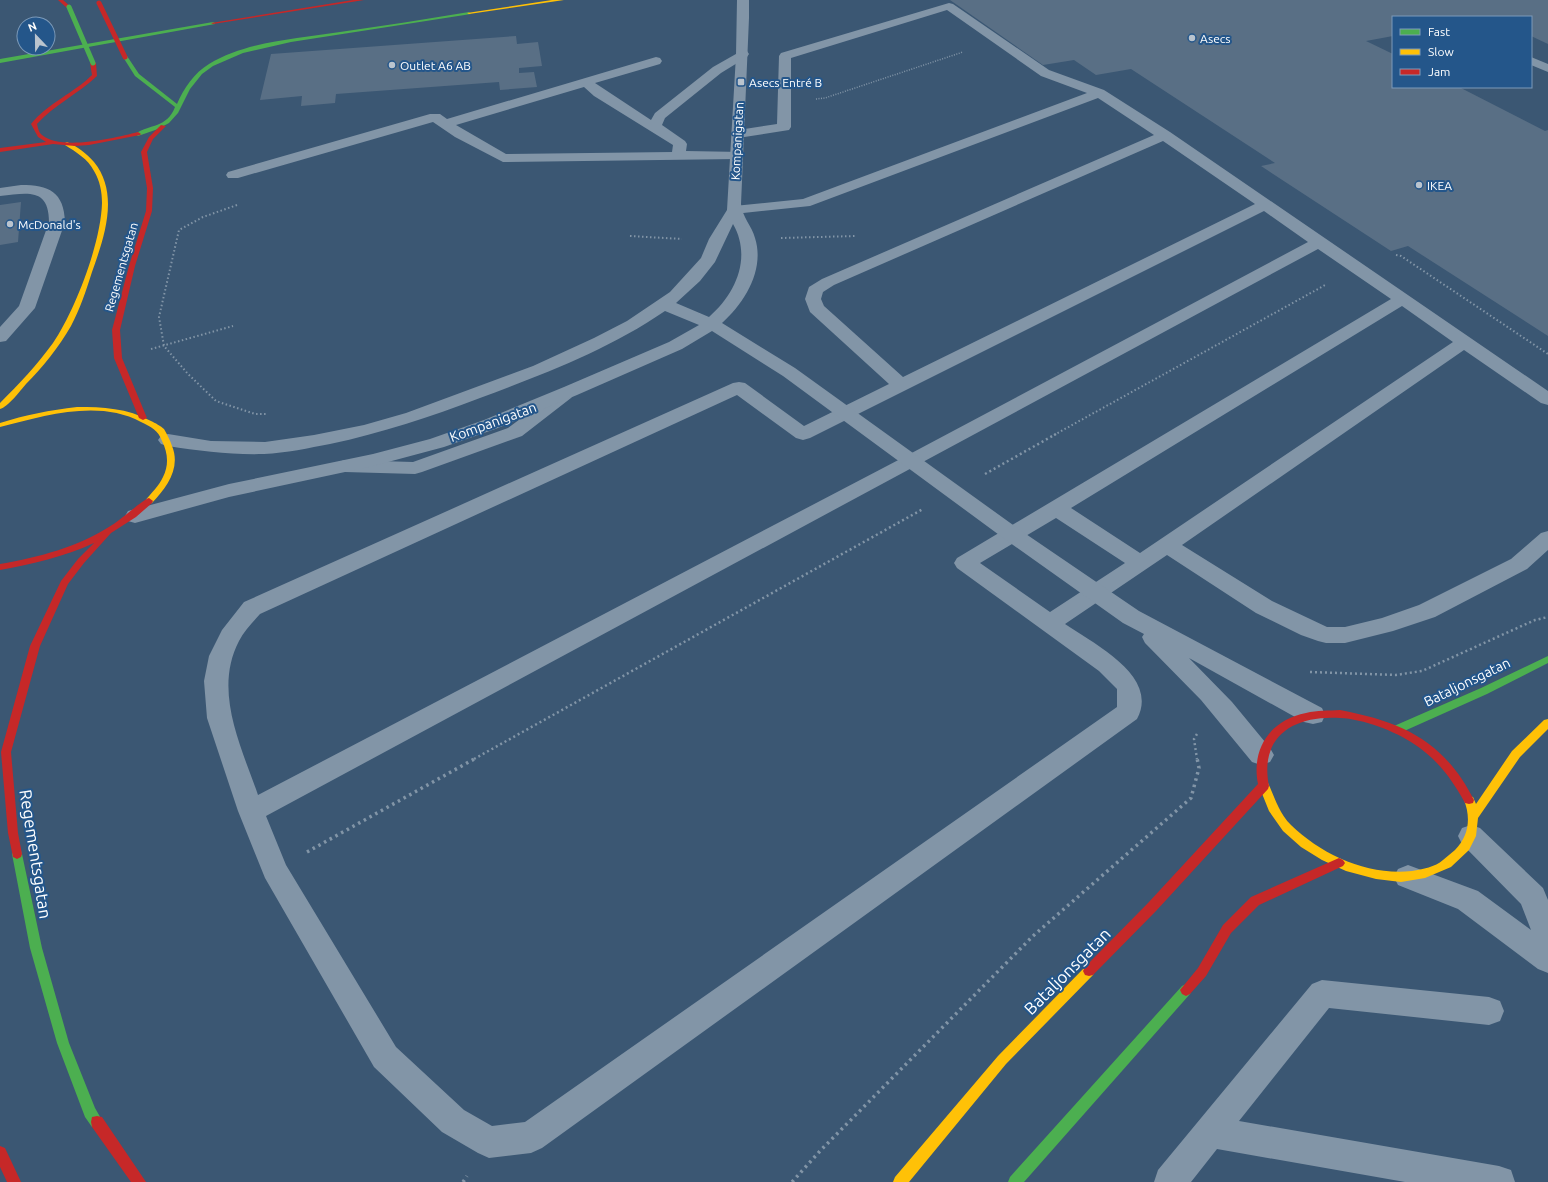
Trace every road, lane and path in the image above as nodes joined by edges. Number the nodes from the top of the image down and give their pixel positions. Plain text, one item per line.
1 (60, 0) edge
2 (362, 0) edge
3 (562, 0) edge
4 (743, 0) edge
5 (99, 2) edge
6 (122, 24) dead end
7 (70, 33) dead end
8 (999, 40) junction
9 (743, 54) junction
10 (656, 61) dead end
11 (1532, 61) edge
12 (0, 62) edge
13 (1548, 68) edge
14 (586, 82) junction
15 (1099, 93) junction
16 (784, 101) junction
17 (178, 107) junction
18 (446, 124) junction
19 (164, 126) junction
20 (659, 130) junction
21 (738, 134) junction
22 (1165, 135) junction
23 (56, 142) junction
24 (67, 144) junction
25 (0, 150) edge
26 (737, 155) junction
27 (678, 156) junction
28 (233, 175) dead end
29 (0, 192) edge
30 (238, 204) dead end
31 (1265, 204) junction
32 (734, 210) junction
33 (859, 235) dead end
34 (630, 236) dead end
35 (749, 238) junction
36 (717, 239) junction
37 (1319, 242) junction
38 (1356, 268) junction
39 (1402, 299) junction
40 (665, 304) junction
41 (712, 324) junction
42 (233, 326) dead end
43 (0, 338) edge
44 (1464, 342) junction
45 (164, 346) junction
46 (902, 386) junction
47 (1548, 399) edge
48 (0, 407) edge
49 (846, 413) junction
50 (270, 415) dead end
51 (143, 418) junction
52 (0, 426) edge
53 (168, 440) junction
54 (913, 460) junction
55 (954, 491) junction
56 (1057, 508) junction
57 (136, 516) junction
58 (107, 534) junction
59 (1013, 535) junction
60 (1548, 538) edge
61 (1167, 545) junction
62 (1140, 563) junction
63 (0, 567) edge
64 (1096, 592) junction
65 (1132, 617) junction
66 (1548, 617) edge
67 (1050, 623) junction
68 (1548, 659) edge
69 (1262, 686) junction
70 (1227, 711) junction
71 (1313, 715) junction
72 (1548, 723) edge
73 (1398, 729) junction
74 (1262, 755) junction
75 (1262, 787) junction
76 (251, 811) junction
77 (1472, 826) junction
78 (1339, 863) junction
79 (275, 870) junction
80 (1408, 877) junction
81 (1548, 940) edge
82 (1548, 960) edge
83 (1489, 1011) dead end
84 (1210, 1132) junction
85 (0, 1153) edge
86 (14, 1182) edge
87 (139, 1182) edge
88 (792, 1182) edge
89 (900, 1182) edge
90 (1016, 1182) edge
91 (1170, 1182) edge
92 (1499, 1182) edge

1 - 23 main road, bridge
2 - 12 main road
3 - 17 main road, Regementsgatan
4 - 9 street, Kompanigatan
5 - 17 main road, bridge
6 - 7 main road
8 - 15 street
8 - 16 path
8 - 16 street
9 - 20 street
9 - 21 street, Kompanigatan
10 - 14 street
11 - 13 street
14 - 18 street
14 - 20 street
15 - 22 street
15 - 32 street
16 - 21 street
17 - 19 main road, Regementsgatan
18 - 27 street
18 - 28 street
19 - 24 main road
19 - 51 main road, Regementsgatan
20 - 27 street
21 - 26 street, Kompanigatan
22 - 31 street
22 - 46 street
23 - 24 main road
23 - 25 main road
24 - 48 main road
26 - 27 street
26 - 32 street, Kompanigatan
29 - 43 street
30 - 45 path
31 - 37 street
31 - 46 street
32 - 35 street
32 - 36 street, Kompanigatan
33 - 35 path
34 - 36 path
35 - 41 street
36 - 40 street, Kompanigatan
37 - 38 street
37 - 54 street
38 - 39 street
38 - 55 path
39 - 44 street
39 - 56 street
40 - 41 street
40 - 53 street, Kompanigatan
41 - 49 street
41 - 57 street
42 - 45 path
44 - 47 street
44 - 61 street
45 - 50 path
46 - 49 street
49 - 54 street
49 - 76 street
51 - 52 main road
51 - 53 main road
53 - 57 main road
54 - 55 street
54 - 76 street
55 - 59 street
55 - 79 path
56 - 59 street
56 - 62 street
57 - 58 main road
58 - 63 main road
58 - 87 main road, Regementsgatan
59 - 64 street
59 - 67 street
60 - 61 street
61 - 62 street
62 - 64 street
64 - 65 street
64 - 67 street
65 - 69 street
65 - 70 street
66 - 69 path
67 - 79 street
68 - 73 main road, Bataljonsgatan
69 - 71 street
70 - 74 street
70 - 88 path
71 - 73 main road
71 - 74 main road
72 - 77 main road
73 - 77 main road
74 - 75 main road
75 - 78 main road
75 - 89 main road, Bataljonsgatan
76 - 79 street
77 - 80 main road
77 - 81 street
78 - 80 main road
78 - 90 main road
80 - 82 street
83 - 84 street
84 - 91 street
84 - 92 street
85 - 86 main road

